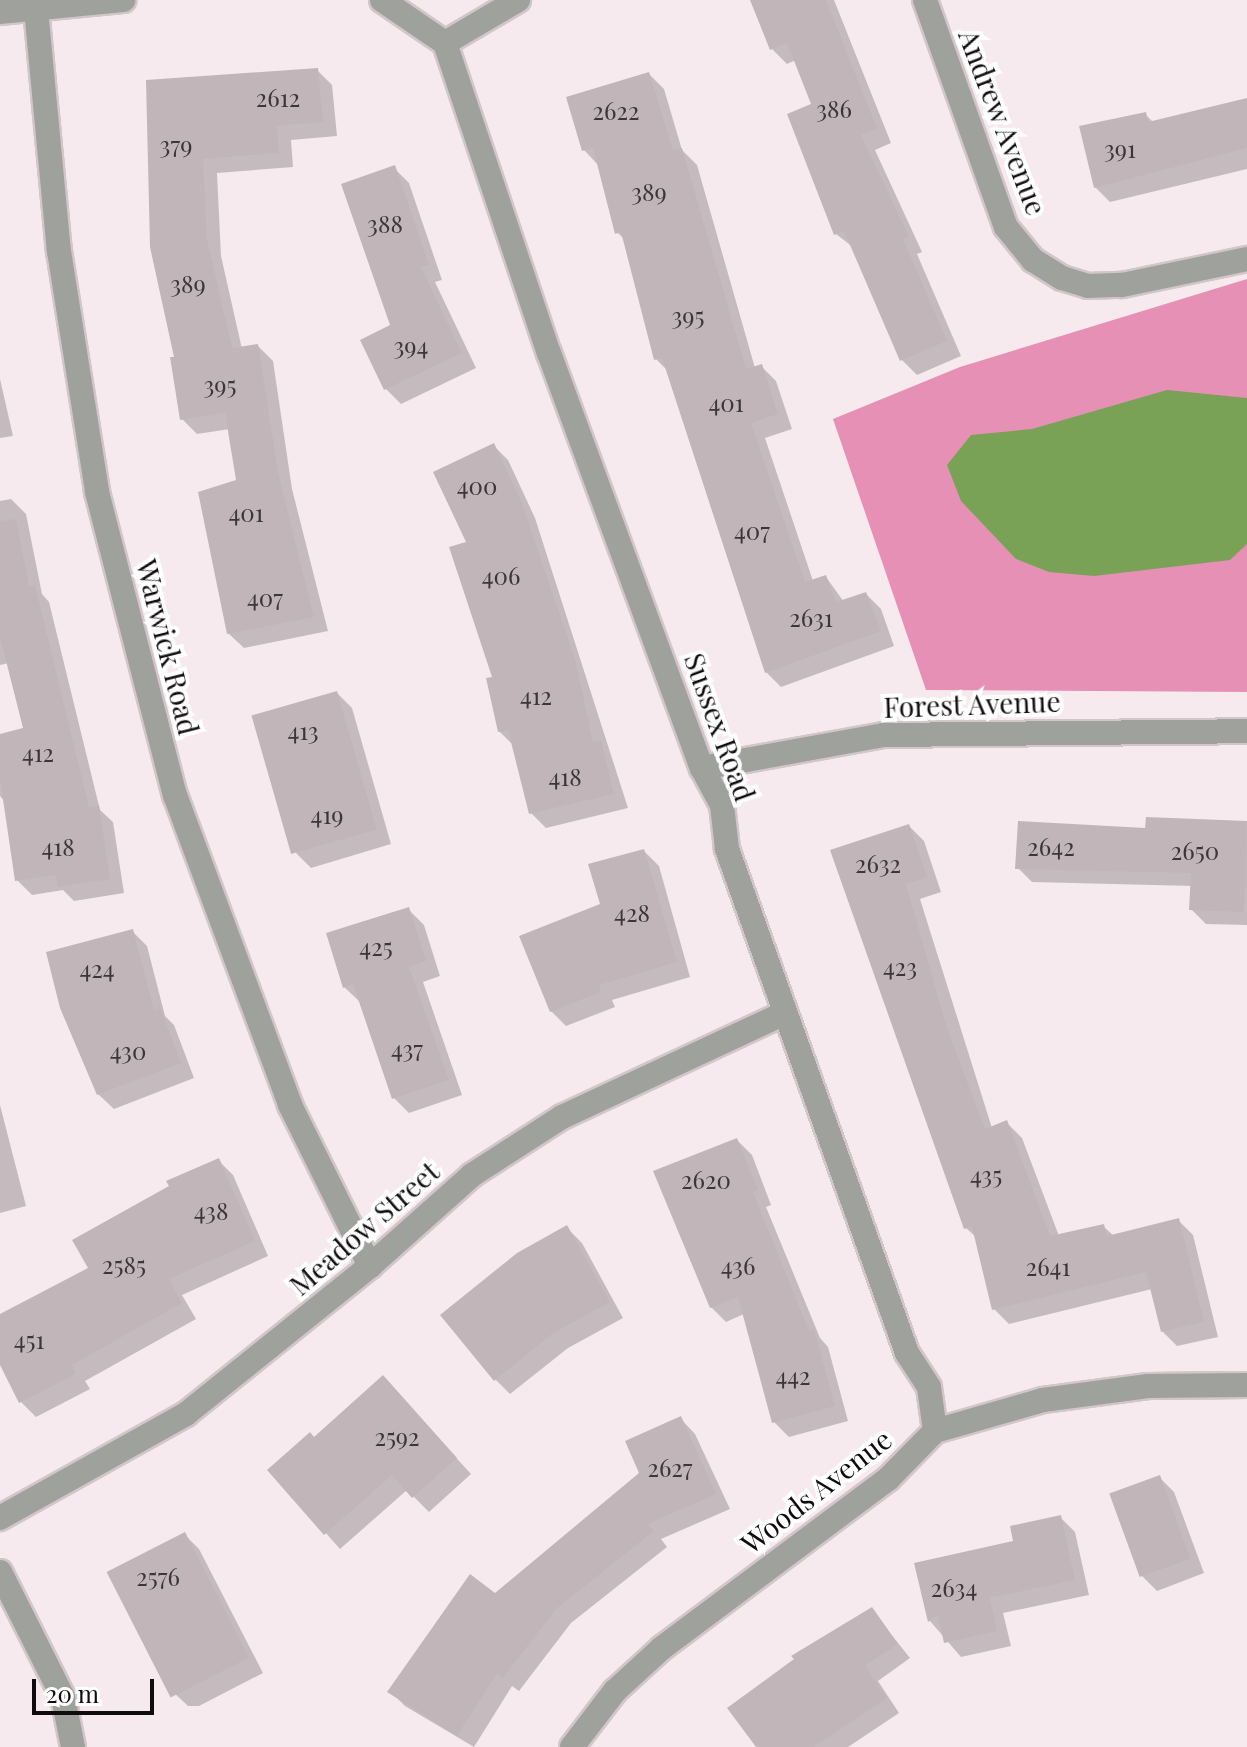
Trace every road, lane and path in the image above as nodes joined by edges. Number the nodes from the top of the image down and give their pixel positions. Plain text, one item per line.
1 (123, 0) edge
2 (382, 0) edge
3 (518, 0) edge
4 (925, 0) edge
5 (36, 9) junction
6 (0, 12) edge
7 (445, 43) junction
8 (1247, 259) edge
9 (1247, 731) edge
10 (702, 768) junction
11 (785, 1013) junction
12 (370, 1266) junction
13 (1247, 1385) edge
14 (935, 1431) junction
15 (0, 1518) edge
16 (0, 1572) edge
17 (73, 1747) edge
18 (572, 1747) edge

1 - 5 street
2 - 7 street
3 - 7 street
4 - 8 street, Andrew Avenue
5 - 6 street
5 - 12 street, Warwick Road
7 - 10 street, Sussex Road
9 - 10 street, Forest Avenue
10 - 11 street, Sussex Road
11 - 12 street, Meadow Street
11 - 14 street, Sussex Road
12 - 15 street, Meadow Street
13 - 14 street, Woods Avenue
14 - 18 street, Woods Avenue
16 - 17 street

